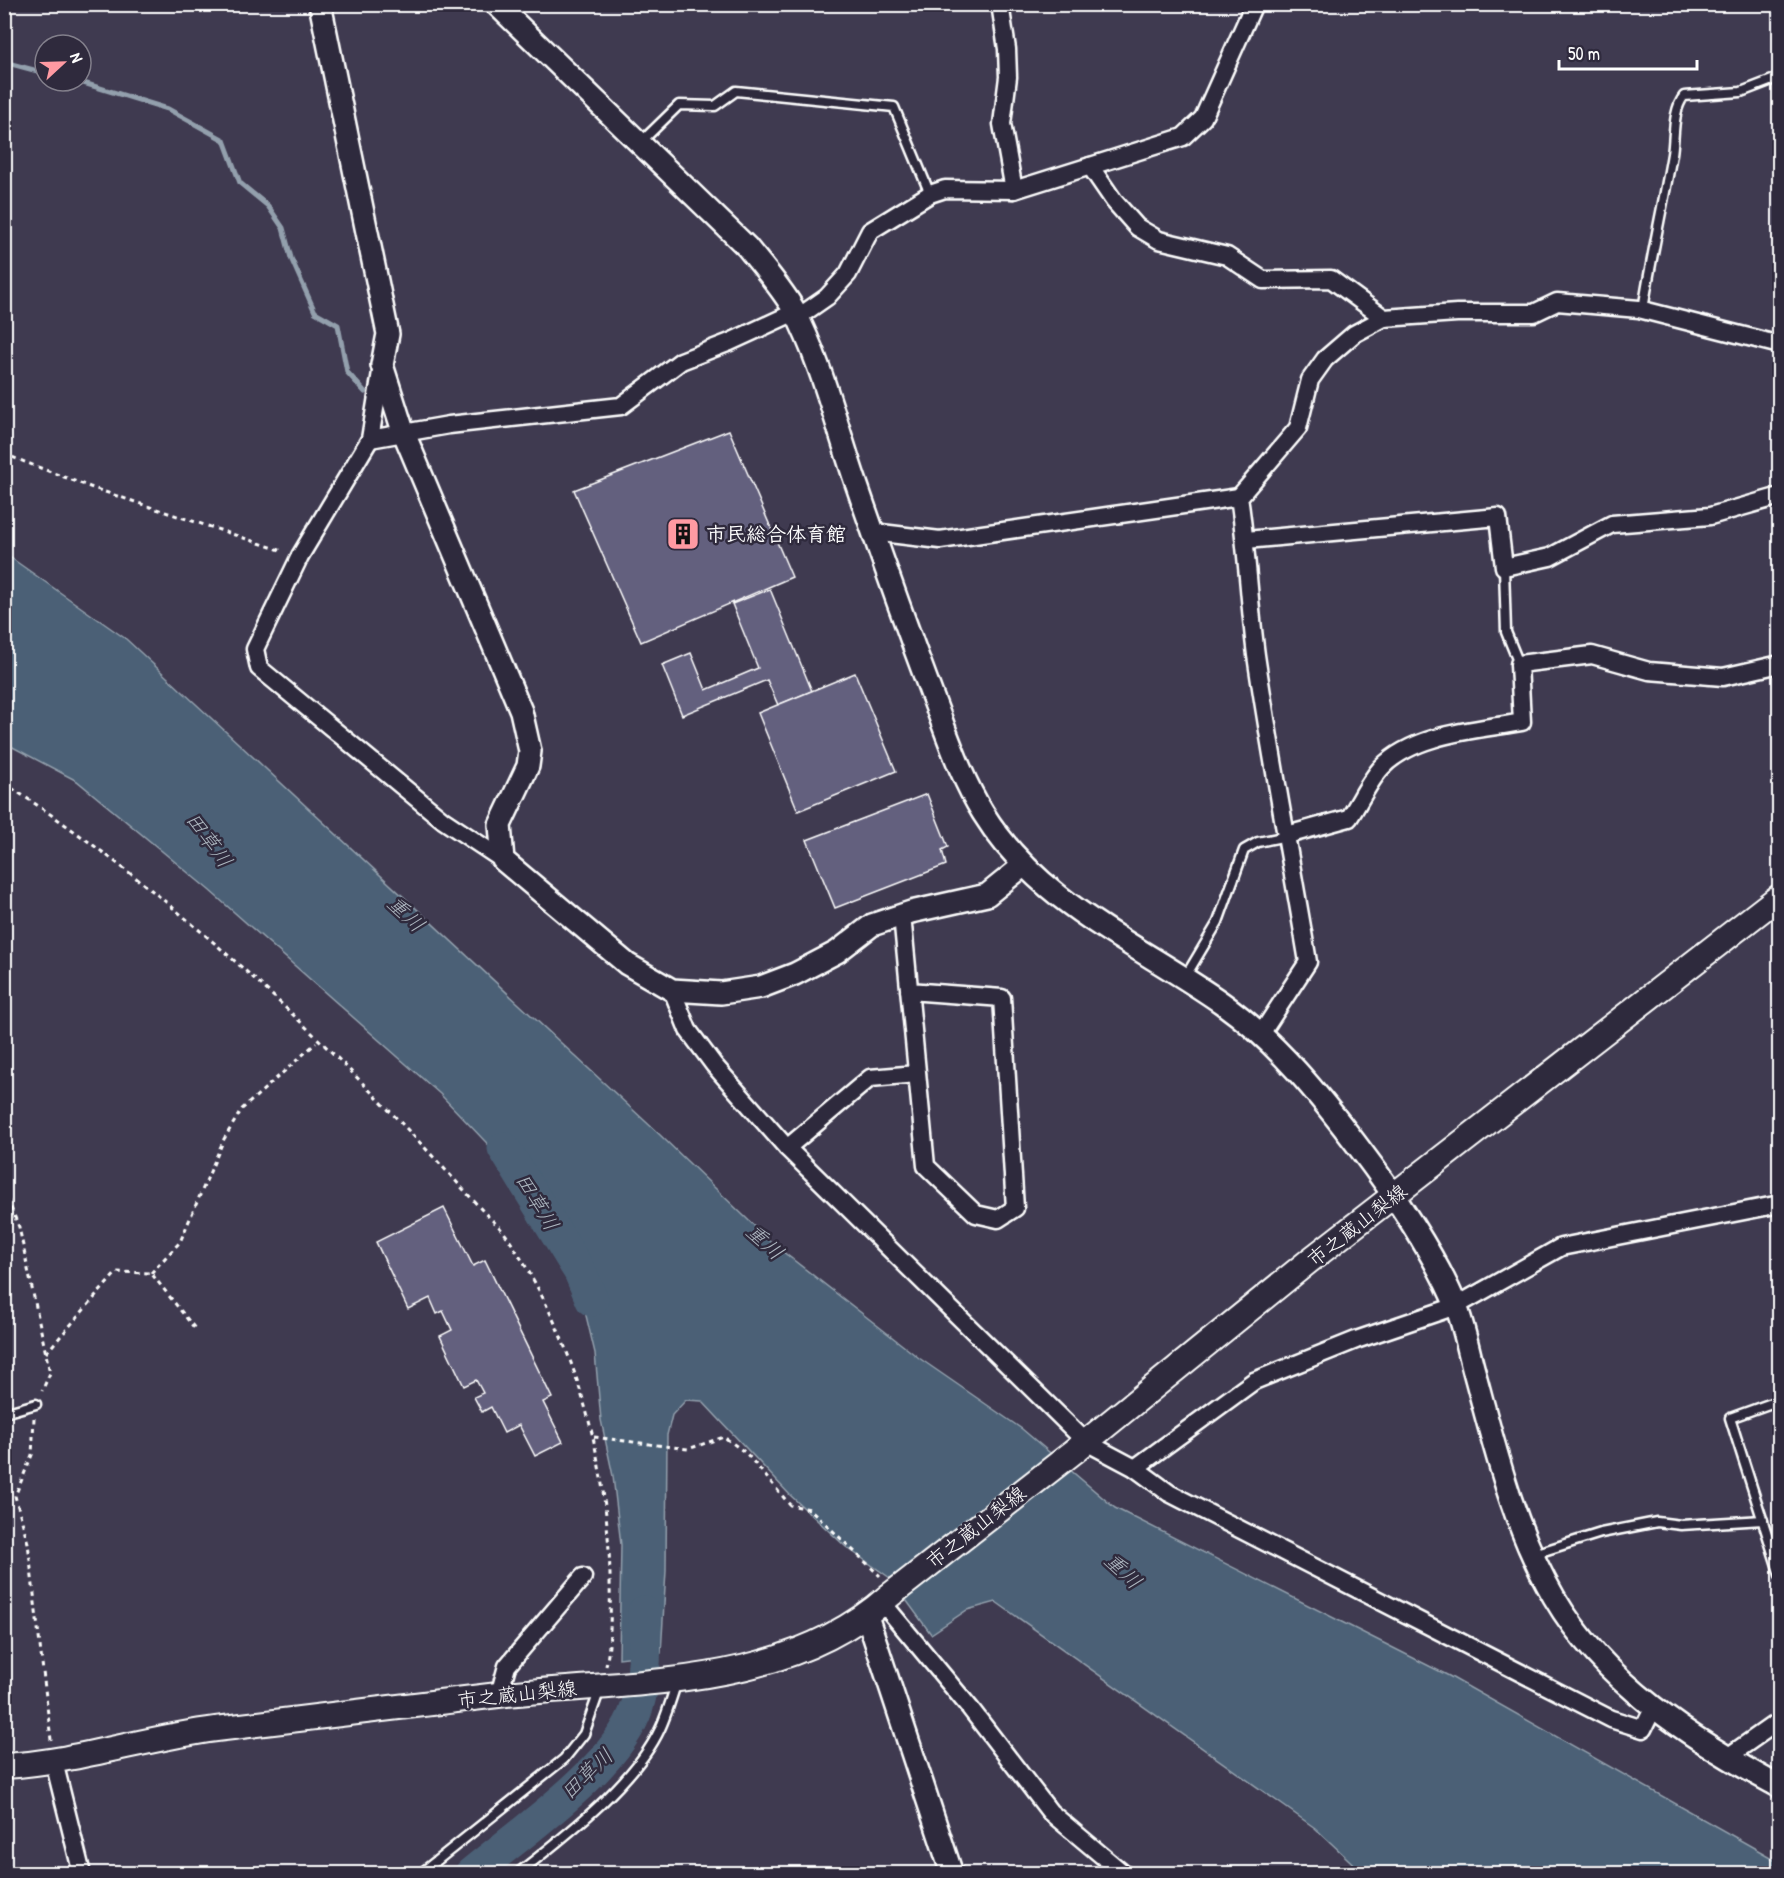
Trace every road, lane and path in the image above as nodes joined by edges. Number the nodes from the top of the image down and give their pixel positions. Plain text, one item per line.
1 (320, 4) edge
2 (496, 4) edge
3 (1000, 4) edge
4 (1254, 4) edge
5 (1779, 77) edge
6 (641, 142) junction
7 (1090, 166) junction
8 (1014, 190) junction
9 (930, 194) junction
10 (1643, 310) junction
11 (795, 312) junction
12 (1384, 318) junction
13 (1779, 345) edge
14 (382, 365) junction
15 (403, 431) junction
16 (370, 439) junction
17 (4, 454) edge
18 (1239, 496) junction
19 (1779, 496) edge
20 (873, 532) junction
21 (1246, 540) junction
22 (300, 556) junction
23 (1504, 567) junction
24 (1519, 664) junction
25 (1779, 664) edge
26 (4, 783) edge
27 (1287, 836) junction
28 (503, 860) junction
29 (1024, 865) junction
30 (1779, 896) edge
31 (902, 915) junction
32 (1184, 979) junction
33 (672, 990) junction
34 (909, 991) junction
35 (1261, 1034) junction
36 (316, 1043) dead end
37 (918, 1074) junction
38 (787, 1148) junction
39 (4, 1191) edge
40 (1393, 1197) junction
41 (1779, 1204) edge
42 (151, 1273) junction
43 (1456, 1306) junction
44 (196, 1330) dead end
45 (46, 1353) junction
46 (1779, 1400) edge
47 (36, 1404) junction
48 (4, 1413) edge
49 (594, 1437) junction
50 (1081, 1446) junction
51 (1135, 1468) junction
52 (1762, 1520) junction
53 (1532, 1554) junction
54 (1779, 1575) edge
55 (583, 1577) dead end
56 (880, 1598) junction
57 (674, 1678) junction
58 (605, 1685) junction
59 (499, 1695) junction
60 (1653, 1709) junction
61 (1779, 1724) edge
62 (1726, 1758) junction
63 (54, 1762) junction
64 (4, 1766) edge
65 (1779, 1787) edge
66 (82, 1874) edge
67 (420, 1874) edge
68 (517, 1874) edge
69 (952, 1874) edge
70 (1124, 1874) edge

1 - 14 street
2 - 6 street
3 - 8 street
4 - 7 street
5 - 10 lane
6 - 9 lane
6 - 11 street
7 - 8 street
7 - 12 street
8 - 9 street
9 - 11 street
10 - 12 street
10 - 13 street
11 - 15 street
11 - 20 street
12 - 18 street
14 - 15 street
14 - 16 street
15 - 16 street
15 - 28 street
16 - 22 street
17 - 22 path
18 - 20 street
18 - 21 street
19 - 23 street
20 - 29 street
21 - 23 street
21 - 27 street
22 - 28 street
23 - 24 lane
24 - 25 street
24 - 27 street
26 - 49 path
27 - 32 lane
27 - 35 street
28 - 33 street
29 - 31 street
29 - 32 street
30 - 40 main road, 市之蔵山梨線
31 - 33 street
31 - 34 street
32 - 35 street
33 - 38 street
34 - 37 street
34 - 37 street
35 - 40 street
36 - 42 path
37 - 38 street
38 - 50 street
39 - 45 path
40 - 43 street
40 - 50 main road, 市之蔵山梨線
41 - 43 street
42 - 44 path
42 - 45 path
43 - 51 street
43 - 53 street
45 - 47 path
46 - 52 lane
47 - 48 lane
47 - 63 path
49 - 56 path
49 - 58 path
50 - 51 street
50 - 56 main road, 市之蔵山梨線, bridge
51 - 60 street
52 - 53 lane
52 - 54 lane
53 - 60 street
55 - 59 street
56 - 57 main road, 市之蔵山梨線
56 - 69 street
56 - 70 street
57 - 58 main road, 市之蔵山梨線
57 - 68 lane
58 - 59 main road, 市之蔵山梨線
58 - 67 lane
59 - 63 main road, 市之蔵山梨線
60 - 62 street
61 - 62 street
62 - 65 street
63 - 64 main road, 市之蔵山梨線
63 - 66 street

